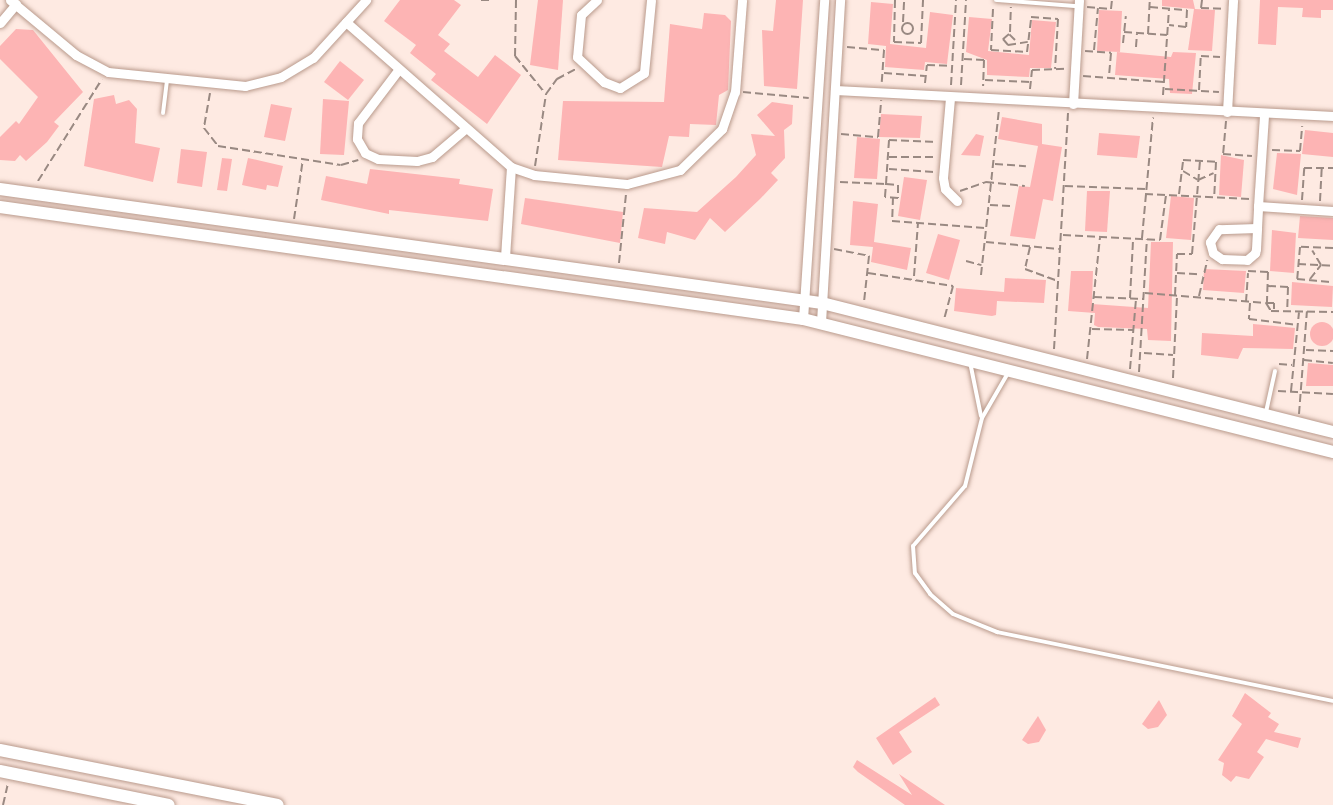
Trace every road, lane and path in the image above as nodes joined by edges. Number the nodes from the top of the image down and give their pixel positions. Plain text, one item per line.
1 (366, 0) edge
2 (481, 0) edge
3 (490, 0) edge
4 (516, 0) edge
5 (597, 0) edge
6 (651, 0) edge
7 (742, 0) edge
8 (824, 0) edge
9 (840, 0) edge
10 (895, 0) edge
11 (904, 0) edge
12 (923, 0) edge
13 (956, 0) edge
14 (966, 0) edge
15 (995, 0) edge
16 (1112, 0) edge
17 (1150, 0) edge
18 (1202, 0) edge
19 (1011, 1) edge
20 (13, 2) edge
21 (1079, 3) edge
22 (1233, 5) edge
23 (1150, 7) junction
24 (1098, 8) junction
25 (1169, 9) junction
26 (1126, 16) dead end
27 (346, 22) junction
28 (0, 23) edge
29 (902, 25) junction
30 (1168, 25) junction
31 (895, 27) junction
32 (910, 32) junction
33 (1124, 32) junction
34 (904, 33) junction
35 (922, 33) junction
36 (1138, 33) junction
37 (1009, 34) junction
38 (1148, 34) junction
39 (1167, 35) junction
40 (992, 38) junction
41 (1003, 39) junction
42 (1015, 40) junction
43 (1028, 42) junction
44 (904, 43) junction
45 (1123, 43) dead end
46 (1008, 45) junction
47 (838, 46) junction
48 (1136, 47) dead end
49 (1076, 50) junction
50 (1008, 51) junction
51 (1094, 52) junction
52 (1230, 58) junction
53 (962, 59) junction
54 (951, 66) junction
55 (583, 67) junction
56 (399, 69) junction
57 (1055, 69) junction
58 (108, 72) junction
59 (1074, 72) junction
60 (882, 73) junction
61 (926, 76) junction
62 (1109, 78) junction
63 (983, 80) junction
64 (167, 81) junction
65 (1030, 82) junction
66 (1164, 82) junction
67 (211, 84) junction
68 (1163, 89) junction
69 (835, 90) junction
70 (1199, 91) junction
71 (735, 92) junction
72 (881, 93) junction
73 (1228, 93) junction
74 (546, 94) junction
75 (925, 96) junction
76 (955, 98) junction
77 (818, 99) junction
78 (982, 100) junction
79 (999, 100) junction
80 (1029, 102) junction
81 (1070, 104) junction
82 (1158, 108) junction
83 (1227, 112) junction
84 (163, 113) dead end
85 (1264, 116) junction
86 (1333, 116) edge
87 (1302, 117) junction
88 (465, 129) junction
89 (832, 133) junction
90 (946, 142) junction
91 (365, 153) junction
92 (1261, 153) junction
93 (888, 157) junction
94 (945, 158) junction
95 (303, 159) junction
96 (1200, 161) junction
97 (995, 164) junction
98 (1026, 166) dead end
99 (511, 167) junction
100 (1322, 168) junction
101 (1333, 168) edge
102 (887, 169) junction
103 (1181, 171) junction
104 (943, 173) junction
105 (1216, 173) junction
106 (534, 175) junction
107 (1198, 180) junction
108 (829, 181) junction
109 (994, 183) junction
110 (627, 184) junction
111 (886, 184) junction
112 (1025, 186) dead end
113 (1064, 186) junction
114 (0, 189) edge
115 (1145, 192) junction
116 (31, 193) junction
117 (1166, 195) junction
118 (1179, 196) junction
119 (1196, 196) junction
120 (893, 197) junction
121 (1214, 197) junction
122 (955, 199) joint
123 (1259, 203) junction
124 (989, 205) junction
125 (1010, 206) dead end
126 (0, 207) edge
127 (1301, 209) junction
128 (1319, 210) junction
129 (1333, 211) edge
130 (918, 223) junction
131 (293, 228) junction
132 (986, 228) junction
133 (1257, 228) junction
134 (1061, 235) junction
135 (1100, 237) junction
136 (1133, 239) junction
137 (1142, 239) junction
138 (1147, 239) junction
139 (985, 242) junction
140 (1030, 246) junction
141 (825, 247) junction
142 (1312, 248) junction
143 (1333, 248) edge
144 (1061, 249) junction
145 (1213, 253) junction
146 (505, 257) junction
147 (966, 261) dead end
148 (1298, 264) junction
149 (982, 265) junction
150 (1247, 265) junction
151 (1321, 265) junction
152 (1333, 266) edge
153 (618, 272) junction
154 (868, 273) junction
155 (1176, 273) junction
156 (1200, 274) junction
157 (981, 275) dead end
158 (914, 277) junction
159 (1309, 280) junction
160 (1059, 282) junction
161 (1333, 282) edge
162 (1267, 286) junction
163 (1144, 293) junction
164 (1176, 295) junction
165 (1094, 297) junction
166 (1199, 297) junction
167 (1130, 298) junction
168 (1136, 299) junction
169 (1144, 299) junction
170 (804, 300) junction
171 (1248, 302) junction
172 (822, 303) junction
173 (1266, 303) junction
174 (1274, 310) junction
175 (1287, 310) junction
176 (1299, 311) junction
177 (1307, 311) junction
178 (862, 312) junction
179 (1333, 312) edge
180 (803, 319) junction
181 (821, 322) junction
182 (1273, 322) junction
183 (1298, 325) junction
184 (941, 329) junction
185 (1091, 329) junction
186 (1134, 330) junction
187 (1304, 350) junction
188 (1333, 351) edge
189 (1141, 353) junction
190 (1174, 355) junction
191 (1053, 359) junction
192 (969, 360) junction
193 (1304, 360) junction
194 (1333, 363) edge
195 (1294, 365) junction
196 (1086, 367) junction
197 (1010, 371) junction
198 (1275, 371) joint
199 (1134, 380) junction
200 (1172, 389) junction
201 (1271, 390) junction
202 (1291, 391) junction
203 (1301, 393) junction
204 (1333, 394) edge
205 (1266, 414) junction
206 (982, 418) junction
207 (1298, 423) junction
208 (1333, 432) edge
209 (1333, 452) edge
210 (1333, 701) edge
211 (0, 750) edge
212 (5, 772) edge
213 (3, 805) edge
214 (169, 805) edge
215 (278, 805) edge

1 - 27 street
2 - 3 path
4 - 74 path
5 - 55 street
6 - 55 street
7 - 71 street
8 - 77 street
9 - 47 street
10 - 31 path
11 - 29 path
12 - 35 path
13 - 54 path
14 - 53 path
15 - 19 lane
15 - 40 path
16 - 24 path
17 - 23 path
18 - 22 path
19 - 21 lane
19 - 37 path
20 - 28 street
20 - 58 street
21 - 24 path
21 - 49 street
22 - 52 street
23 - 25 path
23 - 38 path
24 - 51 path
25 - 30 path
25 - 30 path
26 - 33 path
27 - 56 street
27 - 67 street
29 - 31 path
29 - 32 path
29 - 34 path
30 - 39 path
31 - 44 path
32 - 34 path
32 - 35 path
33 - 36 path
33 - 45 path
34 - 44 path
35 - 44 path
36 - 38 path
36 - 48 path
37 - 41 path
37 - 42 path
38 - 39 path
39 - 66 path
40 - 41 path
40 - 50 path
41 - 46 path
42 - 43 path
42 - 46 path
43 - 50 path
43 - 57 path
46 - 50 path
47 - 60 path
47 - 69 street
49 - 51 path
49 - 59 street
51 - 62 path
52 - 70 path
52 - 73 street
53 - 63 path
53 - 76 path
54 - 61 path
54 - 76 path
55 - 74 path
56 - 88 street
56 - 91 street
57 - 59 path
57 - 65 path
58 - 64 street
58 - 116 path
59 - 62 path
59 - 81 street
60 - 61 path
60 - 72 path
61 - 75 path
62 - 66 path
63 - 65 path
63 - 78 path
64 - 67 street
64 - 84 lane
65 - 80 path
66 - 68 path
67 - 95 path
68 - 70 path
68 - 82 path
69 - 72 street
69 - 89 street
70 - 73 path
71 - 77 path
71 - 110 street
72 - 75 street
72 - 89 path
73 - 83 street
74 - 106 path
75 - 76 street
76 - 78 street
76 - 90 street
77 - 170 street
78 - 79 street
79 - 80 street
79 - 97 path
80 - 81 street
81 - 82 street
81 - 113 path
82 - 83 street
82 - 115 path
83 - 85 street
83 - 92 path
85 - 87 street
85 - 92 street
86 - 87 street
87 - 92 path
88 - 91 street
88 - 99 street
89 - 108 street
90 - 93 path
90 - 94 street
91 - 95 path
92 - 123 street
93 - 94 path
93 - 102 path
94 - 104 street
95 - 131 path
96 - 103 path
96 - 105 path
96 - 107 path
97 - 98 path
97 - 109 path
99 - 106 street
99 - 146 street
100 - 101 path
100 - 127 path
100 - 128 path
102 - 104 path
102 - 111 path
103 - 107 path
103 - 118 path
104 - 122 street
105 - 107 path
105 - 121 path
106 - 110 street
107 - 119 path
108 - 111 path
108 - 141 street
109 - 112 path
109 - 122 path
109 - 124 path
110 - 153 path
111 - 120 path
111 - 120 path
113 - 115 path
113 - 134 path
114 - 116 street
115 - 117 path
115 - 137 path
116 - 131 street
117 - 118 path
117 - 138 path
118 - 119 path
119 - 121 path
119 - 155 path
120 - 130 path
121 - 123 path
123 - 127 street
123 - 133 street
124 - 125 path
124 - 132 path
126 - 180 street
127 - 128 street
128 - 129 street
130 - 132 path
130 - 158 path
131 - 146 street
132 - 139 path
133 - 145 street
133 - 150 street
134 - 135 path
134 - 144 path
135 - 136 path
135 - 165 path
136 - 137 path
136 - 167 path
137 - 138 path
138 - 163 path
139 - 140 path
139 - 149 path
140 - 144 path
140 - 160 path
141 - 154 path
141 - 172 street
142 - 143 path
142 - 148 path
142 - 151 path
144 - 160 path
145 - 150 street
145 - 156 path
146 - 153 street
147 - 149 path
148 - 151 path
148 - 159 path
149 - 157 path
150 - 162 path
150 - 171 path
151 - 152 path
151 - 159 path
153 - 170 street
154 - 158 path
154 - 178 path
155 - 156 path
155 - 164 path
156 - 166 path
158 - 184 path
159 - 161 path
160 - 191 path
162 - 173 path
162 - 175 path
163 - 164 path
163 - 169 path
164 - 166 path
164 - 190 path
165 - 167 path
165 - 185 path
166 - 171 path
167 - 168 path
168 - 169 path
168 - 186 path
169 - 189 path
170 - 172 street
170 - 180 street
171 - 173 path
171 - 182 path
172 - 178 street
172 - 181 street
173 - 174 path
173 - 174 path
174 - 175 path
174 - 182 path
175 - 176 path
176 - 177 path
176 - 183 path
177 - 179 path
177 - 187 path
178 - 184 street
180 - 181 street
181 - 192 street
182 - 183 path
183 - 195 path
184 - 191 street
185 - 186 path
185 - 196 path
186 - 199 path
187 - 188 path
187 - 193 path
189 - 190 path
189 - 199 path
190 - 200 path
191 - 196 street
192 - 197 street
192 - 206 lane
193 - 194 path
193 - 203 path
195 - 198 path
195 - 202 path
196 - 199 street
197 - 206 lane
197 - 209 street
198 - 201 lane
199 - 200 street
200 - 205 street
201 - 202 path
201 - 205 lane
202 - 203 path
203 - 204 path
203 - 207 path
205 - 207 street
206 - 210 lane
207 - 208 street
211 - 215 street
212 - 213 path
212 - 214 street

